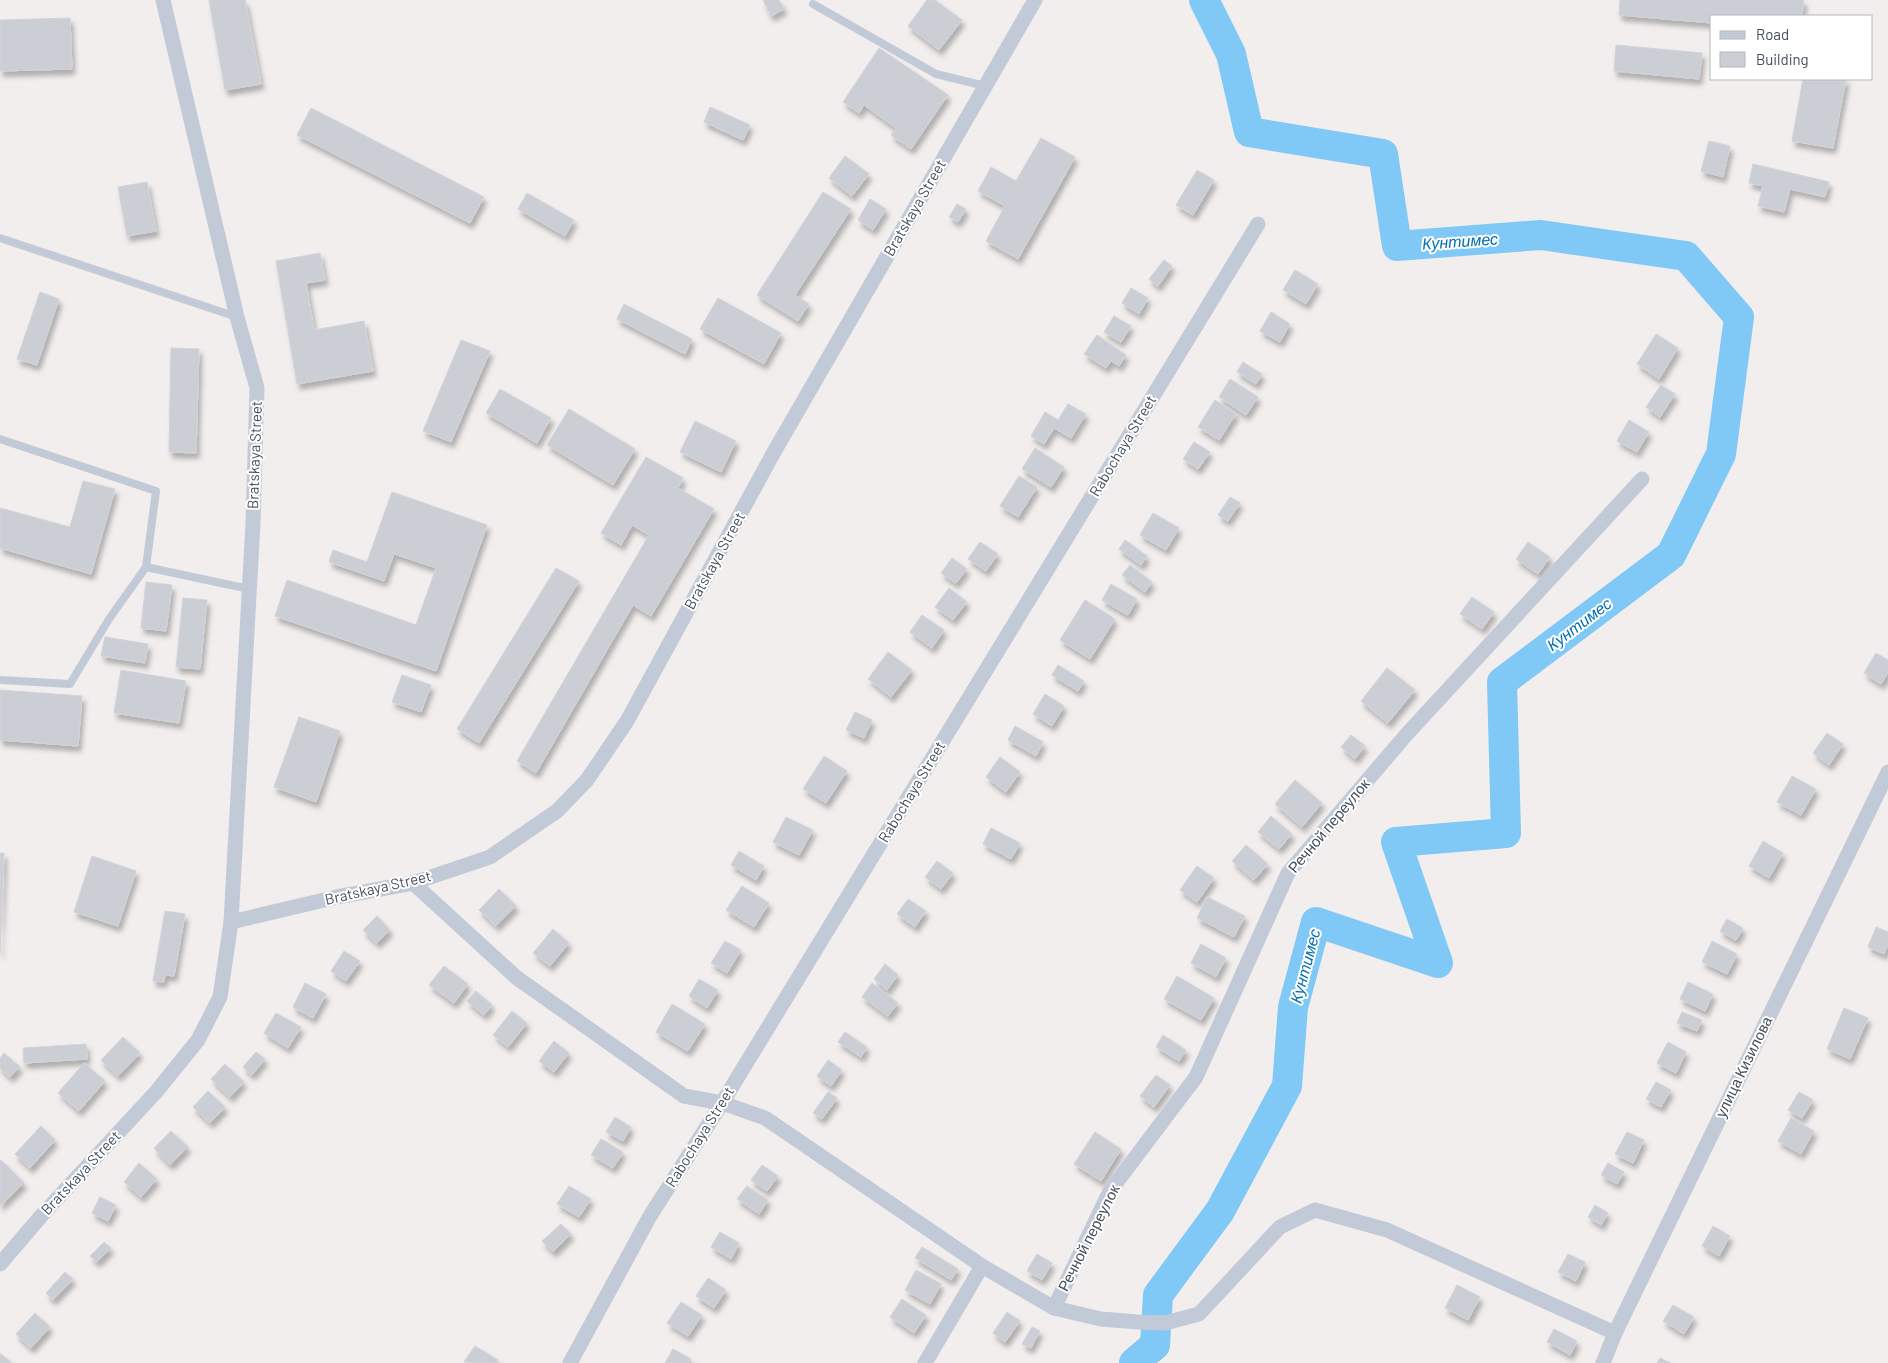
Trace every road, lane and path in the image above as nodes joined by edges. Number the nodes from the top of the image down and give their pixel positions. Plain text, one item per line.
1 (163, 0) edge
2 (1035, 0) edge
3 (813, 4) dead end
4 (985, 86) junction
5 (1258, 224) dead end
6 (0, 238) edge
7 (236, 317) junction
8 (0, 439) edge
9 (1642, 479) dead end
10 (146, 567) junction
11 (250, 589) junction
12 (0, 680) edge
13 (1888, 772) edge
14 (413, 883) junction
15 (232, 922) junction
16 (722, 1103) junction
17 (0, 1264) edge
18 (982, 1266) junction
19 (1054, 1308) junction
20 (1615, 1333) junction
21 (570, 1363) edge
22 (925, 1363) edge
23 (1603, 1363) edge

1 - 7 street, Bratskaya Street
2 - 4 street, Bratskaya Street
3 - 4 lane
4 - 14 street, Bratskaya Street
5 - 16 street, Rabochaya Street
6 - 7 lane
7 - 11 street, Bratskaya Street
8 - 10 lane
9 - 19 street, Речной переулок
10 - 11 lane
10 - 12 lane
11 - 15 street, Bratskaya Street
13 - 20 street, улица Кизилова
14 - 15 street, Bratskaya Street
14 - 16 street
15 - 17 street, Bratskaya Street
16 - 18 street
16 - 21 street, Rabochaya Street
18 - 19 street
18 - 22 street
19 - 20 street
20 - 23 street, улица Кизилова

